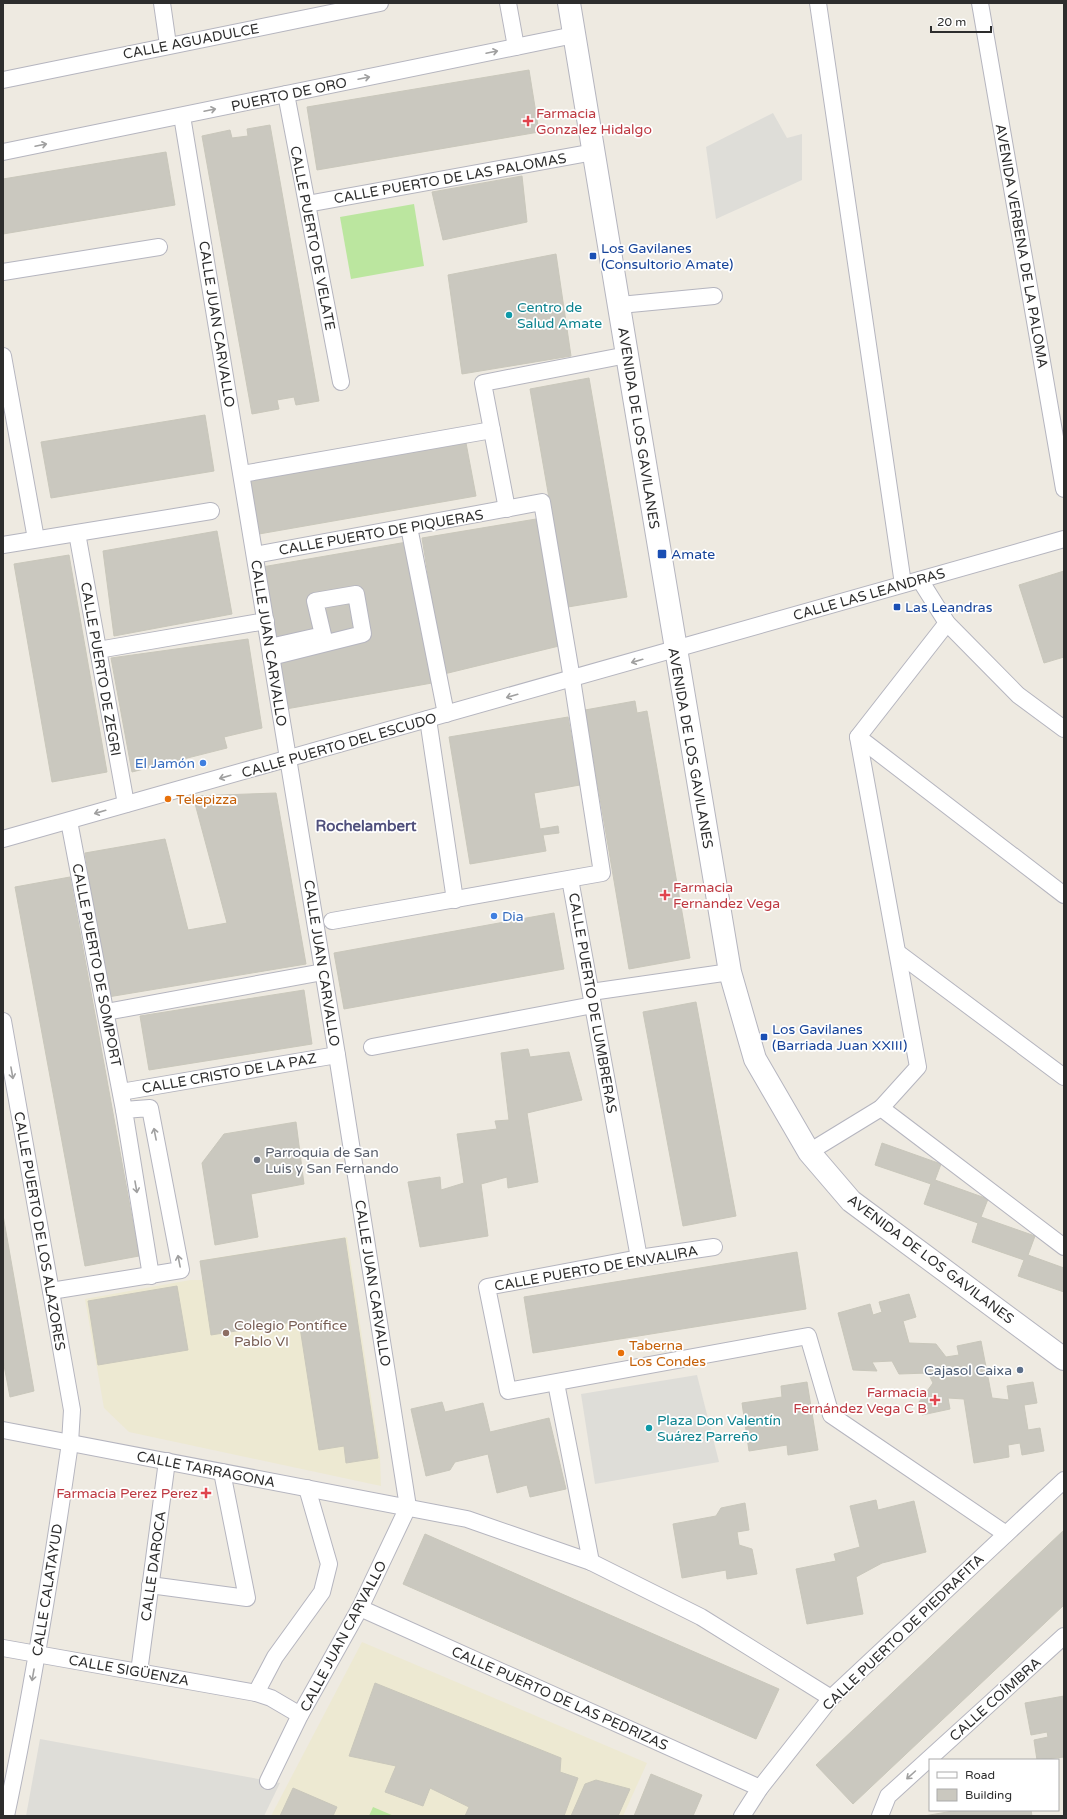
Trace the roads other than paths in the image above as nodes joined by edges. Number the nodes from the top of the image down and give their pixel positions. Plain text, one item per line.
1 (162, 3) edge
2 (380, 3) edge
3 (508, 3) edge
4 (569, 3) edge
5 (818, 3) edge
6 (980, 3) edge
7 (574, 35) junction
8 (168, 45) junction
9 (516, 47) junction
10 (3, 80) edge
11 (286, 94) junction
12 (182, 116) junction
13 (3, 152) edge
14 (594, 152) junction
15 (307, 204) junction
16 (159, 247) dead end
17 (3, 272) edge
18 (714, 296) dead end
19 (620, 305) junction
20 (627, 355) junction
21 (3, 356) edge
22 (341, 382) dead end
23 (492, 430) junction
24 (242, 474) junction
25 (1064, 489) edge
26 (507, 508) junction
27 (211, 512) dead end
28 (409, 527) junction
29 (76, 533) junction
30 (1064, 538) edge
31 (36, 539) junction
32 (3, 545) edge
33 (255, 555) junction
34 (920, 580) junction
35 (903, 584) junction
36 (266, 621) junction
37 (947, 623) junction
38 (98, 650) junction
39 (674, 650) junction
40 (271, 652) junction
41 (572, 679) junction
42 (446, 714) junction
43 (428, 719) junction
44 (1064, 729) edge
45 (858, 737) junction
46 (288, 759) junction
47 (126, 804) junction
48 (69, 821) junction
49 (3, 839) edge
50 (570, 879) junction
51 (1064, 895) edge
52 (455, 900) junction
53 (332, 921) dead end
54 (898, 953) junction
55 (323, 972) junction
56 (730, 972) junction
57 (592, 999) junction
58 (106, 1012) junction
59 (3, 1021) edge
60 (372, 1047) dead end
61 (337, 1055) junction
62 (1064, 1077) edge
63 (121, 1092) junction
64 (881, 1108) junction
65 (124, 1110) junction
66 (809, 1152) junction
67 (714, 1246) dead end
68 (1064, 1247) edge
69 (639, 1258) junction
70 (152, 1276) junction
71 (51, 1291) junction
72 (1064, 1359) edge
73 (556, 1382) junction
74 (3, 1430) edge
75 (70, 1443) junction
76 (167, 1461) junction
77 (222, 1472) junction
78 (1064, 1480) edge
79 (308, 1488) junction
80 (408, 1507) junction
81 (1006, 1534) junction
82 (591, 1562) junction
83 (150, 1585) junction
84 (360, 1608) junction
85 (1064, 1636) edge
86 (3, 1648) edge
87 (37, 1654) junction
88 (139, 1672) junction
89 (256, 1693) junction
90 (831, 1698) junction
91 (300, 1715) junction
92 (268, 1781) dead end
93 (760, 1788) junction
94 (6, 1816) edge
95 (742, 1816) edge
96 (880, 1816) edge

1 - 8 street
2 - 8 street, CALLE AGUADULCE
3 - 9 street
4 - 7 street, AVENIDA DE LOS GAVILANES
5 - 35 street
6 - 25 street, AVENIDA VERBENA DE LA PALOMA
7 - 9 street, PUERTO DE ORO
7 - 14 street, AVENIDA DE LOS GAVILANES
8 - 10 street, CALLE AGUADULCE
11 -> 9 street, PUERTO DE ORO
12 -> 11 street, PUERTO DE ORO
11 - 15 street, CALLE PUERTO DE VELATE
13 -> 12 street, PUERTO DE ORO
12 - 24 street, CALLE JUAN CARVALLO
14 - 15 street, CALLE PUERTO DE LAS PALOMAS
14 - 19 street, AVENIDA DE LOS GAVILANES
15 - 22 street, CALLE PUERTO DE VELATE
16 - 17 street
18 - 19 street
19 - 20 street, AVENIDA DE LOS GAVILANES
20 - 23 street
20 - 39 street, AVENIDA DE LOS GAVILANES
21 - 31 street
23 - 24 street
23 - 26 street
24 - 33 street, CALLE JUAN CARVALLO
26 - 28 street, CALLE PUERTO DE PIQUERAS
26 - 41 street, CALLE PUERTO DE PIQUERAS
27 - 29 street
28 - 33 street, CALLE PUERTO DE PIQUERAS
28 - 42 street
29 - 31 street
29 - 38 street, CALLE PUERTO DE ZEGRI
30 - 34 street, CALLE LAS LEANDRAS
31 - 32 street
33 - 36 street, CALLE JUAN CARVALLO
34 - 35 street, CALLE LAS LEANDRAS
34 - 37 street
35 - 39 street, CALLE LAS LEANDRAS
36 - 38 street
36 - 40 street, CALLE JUAN CARVALLO
37 - 44 street
37 - 45 street
38 - 47 street, CALLE PUERTO DE ZEGRI
39 -> 41 street, CALLE PUERTO DEL ESCUDO
39 - 56 street, AVENIDA DE LOS GAVILANES
40 - 40 street
40 - 46 street, CALLE JUAN CARVALLO
41 -> 42 street, CALLE PUERTO DEL ESCUDO
41 - 50 street, CALLE PUERTO DE LUMBRERAS
42 - 43 street, CALLE PUERTO DEL ESCUDO
43 - 46 street, CALLE PUERTO DEL ESCUDO
43 - 52 street
45 - 51 street
45 - 54 street
46 -> 47 street, CALLE PUERTO DEL ESCUDO
46 - 55 street, CALLE JUAN CARVALLO
47 -> 48 street, CALLE PUERTO DEL ESCUDO
48 - 49 street, CALLE PUERTO DEL ESCUDO
48 - 58 street, CALLE PUERTO DE SOMPORT
50 - 52 street
50 - 57 street, CALLE PUERTO DE LUMBRERAS
52 - 53 street
54 - 62 street
54 - 64 street
55 - 58 street
55 - 61 street, CALLE JUAN CARVALLO
56 - 57 street
56 - 66 street, AVENIDA DE LOS GAVILANES
57 - 60 street
57 - 69 street, CALLE PUERTO DE LUMBRERAS
58 - 63 street, CALLE PUERTO DE SOMPORT
59 -> 71 street, CALLE PUERTO DE LOS ALAZORES
61 - 63 street, CALLE CRISTO DE LA PAZ
61 - 80 street, CALLE JUAN CARVALLO
63 - 65 street, CALLE PUERTO DE SOMPORT
64 - 66 street
64 - 68 street
65 -> 70 street, CALLE PUERTO DE SOMPORT
70 -> 65 street
66 - 72 street, AVENIDA DE LOS GAVILANES
67 - 69 street, CALLE PUERTO DE ENVALIRA
69 - 73 street, CALLE PUERTO DE ENVALIRA
70 - 71 street
71 - 75 street, CALLE PUERTO DE LOS ALAZORES
73 - 81 street
73 - 82 street
74 - 75 street, CALLE TARRAGONA
75 - 76 street, CALLE TARRAGONA
75 - 87 street, CALLE CALATAYUD
76 - 77 street, CALLE TARRAGONA
76 - 83 street, CALLE DAROCA
77 - 79 street, CALLE TARRAGONA
77 - 83 street
78 - 81 street, CALLE PUERTO DE PIEDRAFITA
79 - 80 street, CALLE TARRAGONA
79 - 89 street
80 - 82 street, CALLE TARRAGONA
80 - 84 street, CALLE JUAN CARVALLO
81 - 90 street, CALLE PUERTO DE PIEDRAFITA
82 - 90 street, CALLE TARRAGONA
83 - 88 street, CALLE DAROCA
84 - 91 street, CALLE JUAN CARVALLO
84 - 93 street, CALLE PUERTO DE LAS PEDRIZAS
85 -> 96 street, CALLE COÍMBRA
86 - 87 street, CALLE SIGÜENZA
87 - 88 street, CALLE SIGÜENZA
87 -> 94 street, CALLE CALATAYUD
88 - 89 street, CALLE SIGÜENZA
89 - 91 street, CALLE SIGÜENZA
90 - 93 street, CALLE PUERTO DE PIEDRAFITA
91 - 92 street, CALLE JUAN CARVALLO
93 - 95 street, CALLE PUERTO DE PIEDRAFITA

